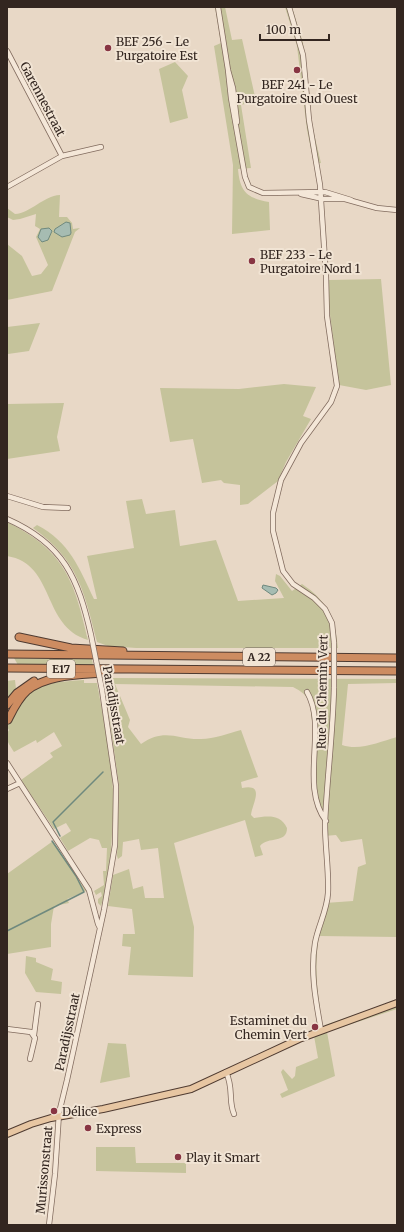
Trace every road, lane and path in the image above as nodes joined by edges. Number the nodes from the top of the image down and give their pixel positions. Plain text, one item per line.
1 (218, 7) edge
2 (289, 7) edge
3 (7, 51) edge
4 (102, 147) dead end
5 (62, 156) junction
6 (7, 187) edge
7 (321, 191) junction
8 (287, 193) junction
9 (321, 198) junction
10 (351, 200) junction
11 (397, 210) edge
12 (7, 496) edge
13 (68, 508) dead end
14 (7, 519) edge
15 (19, 637) dead end
16 (7, 654) edge
17 (397, 654) edge
18 (111, 656) joint
19 (159, 656) junction
20 (358, 658) junction
21 (397, 658) edge
22 (7, 668) edge
23 (116, 669) joint
24 (144, 669) junction
25 (397, 671) edge
26 (102, 673) junction
27 (308, 692) dead end
28 (7, 704) edge
29 (8, 720) edge
30 (7, 763) edge
31 (20, 783) junction
32 (7, 789) edge
33 (326, 821) junction
34 (100, 928) junction
35 (397, 1003) edge
36 (38, 1004) dead end
37 (7, 1029) edge
38 (322, 1030) junction
39 (34, 1035) junction
40 (30, 1059) dead end
41 (226, 1072) junction
42 (234, 1114) dead end
43 (58, 1117) junction
44 (7, 1134) edge
45 (49, 1225) edge

1 - 8 street
2 - 7 street, Rue du Chemin Vert
3 - 5 street, Garennestraat
4 - 5 street
5 - 6 street
7 - 8 street
7 - 9 street, Rue du Chemin Vert
7 - 10 street
8 - 9 street
9 - 10 street
9 - 33 street, Rue du Chemin Vert, bridge
10 - 11 street
12 - 13 street
14 - 34 street, Paradijsstraat, bridge
15 - 19 highway
16 - 18 highway, E17
17 - 20 highway
18 - 19 highway, A 22
19 - 20 highway, A 22
20 - 21 highway, A 22
22 - 23 highway, E17
23 - 24 highway, A 22
24 - 25 highway, A 22
24 - 26 highway
26 - 28 highway
26 - 29 highway
27 - 33 street, Rue du Chemin Vert
30 - 31 street, Paradijsstraat
31 - 32 street
31 - 34 street, Paradijsstraat
33 - 38 street, Rue du Chemin Vert
34 - 43 street, Paradijsstraat
35 - 38 main road
36 - 39 street
37 - 39 street
38 - 41 main road
39 - 40 street
41 - 42 street
41 - 43 main road
43 - 44 main road
43 - 45 street, Murissonstraat

